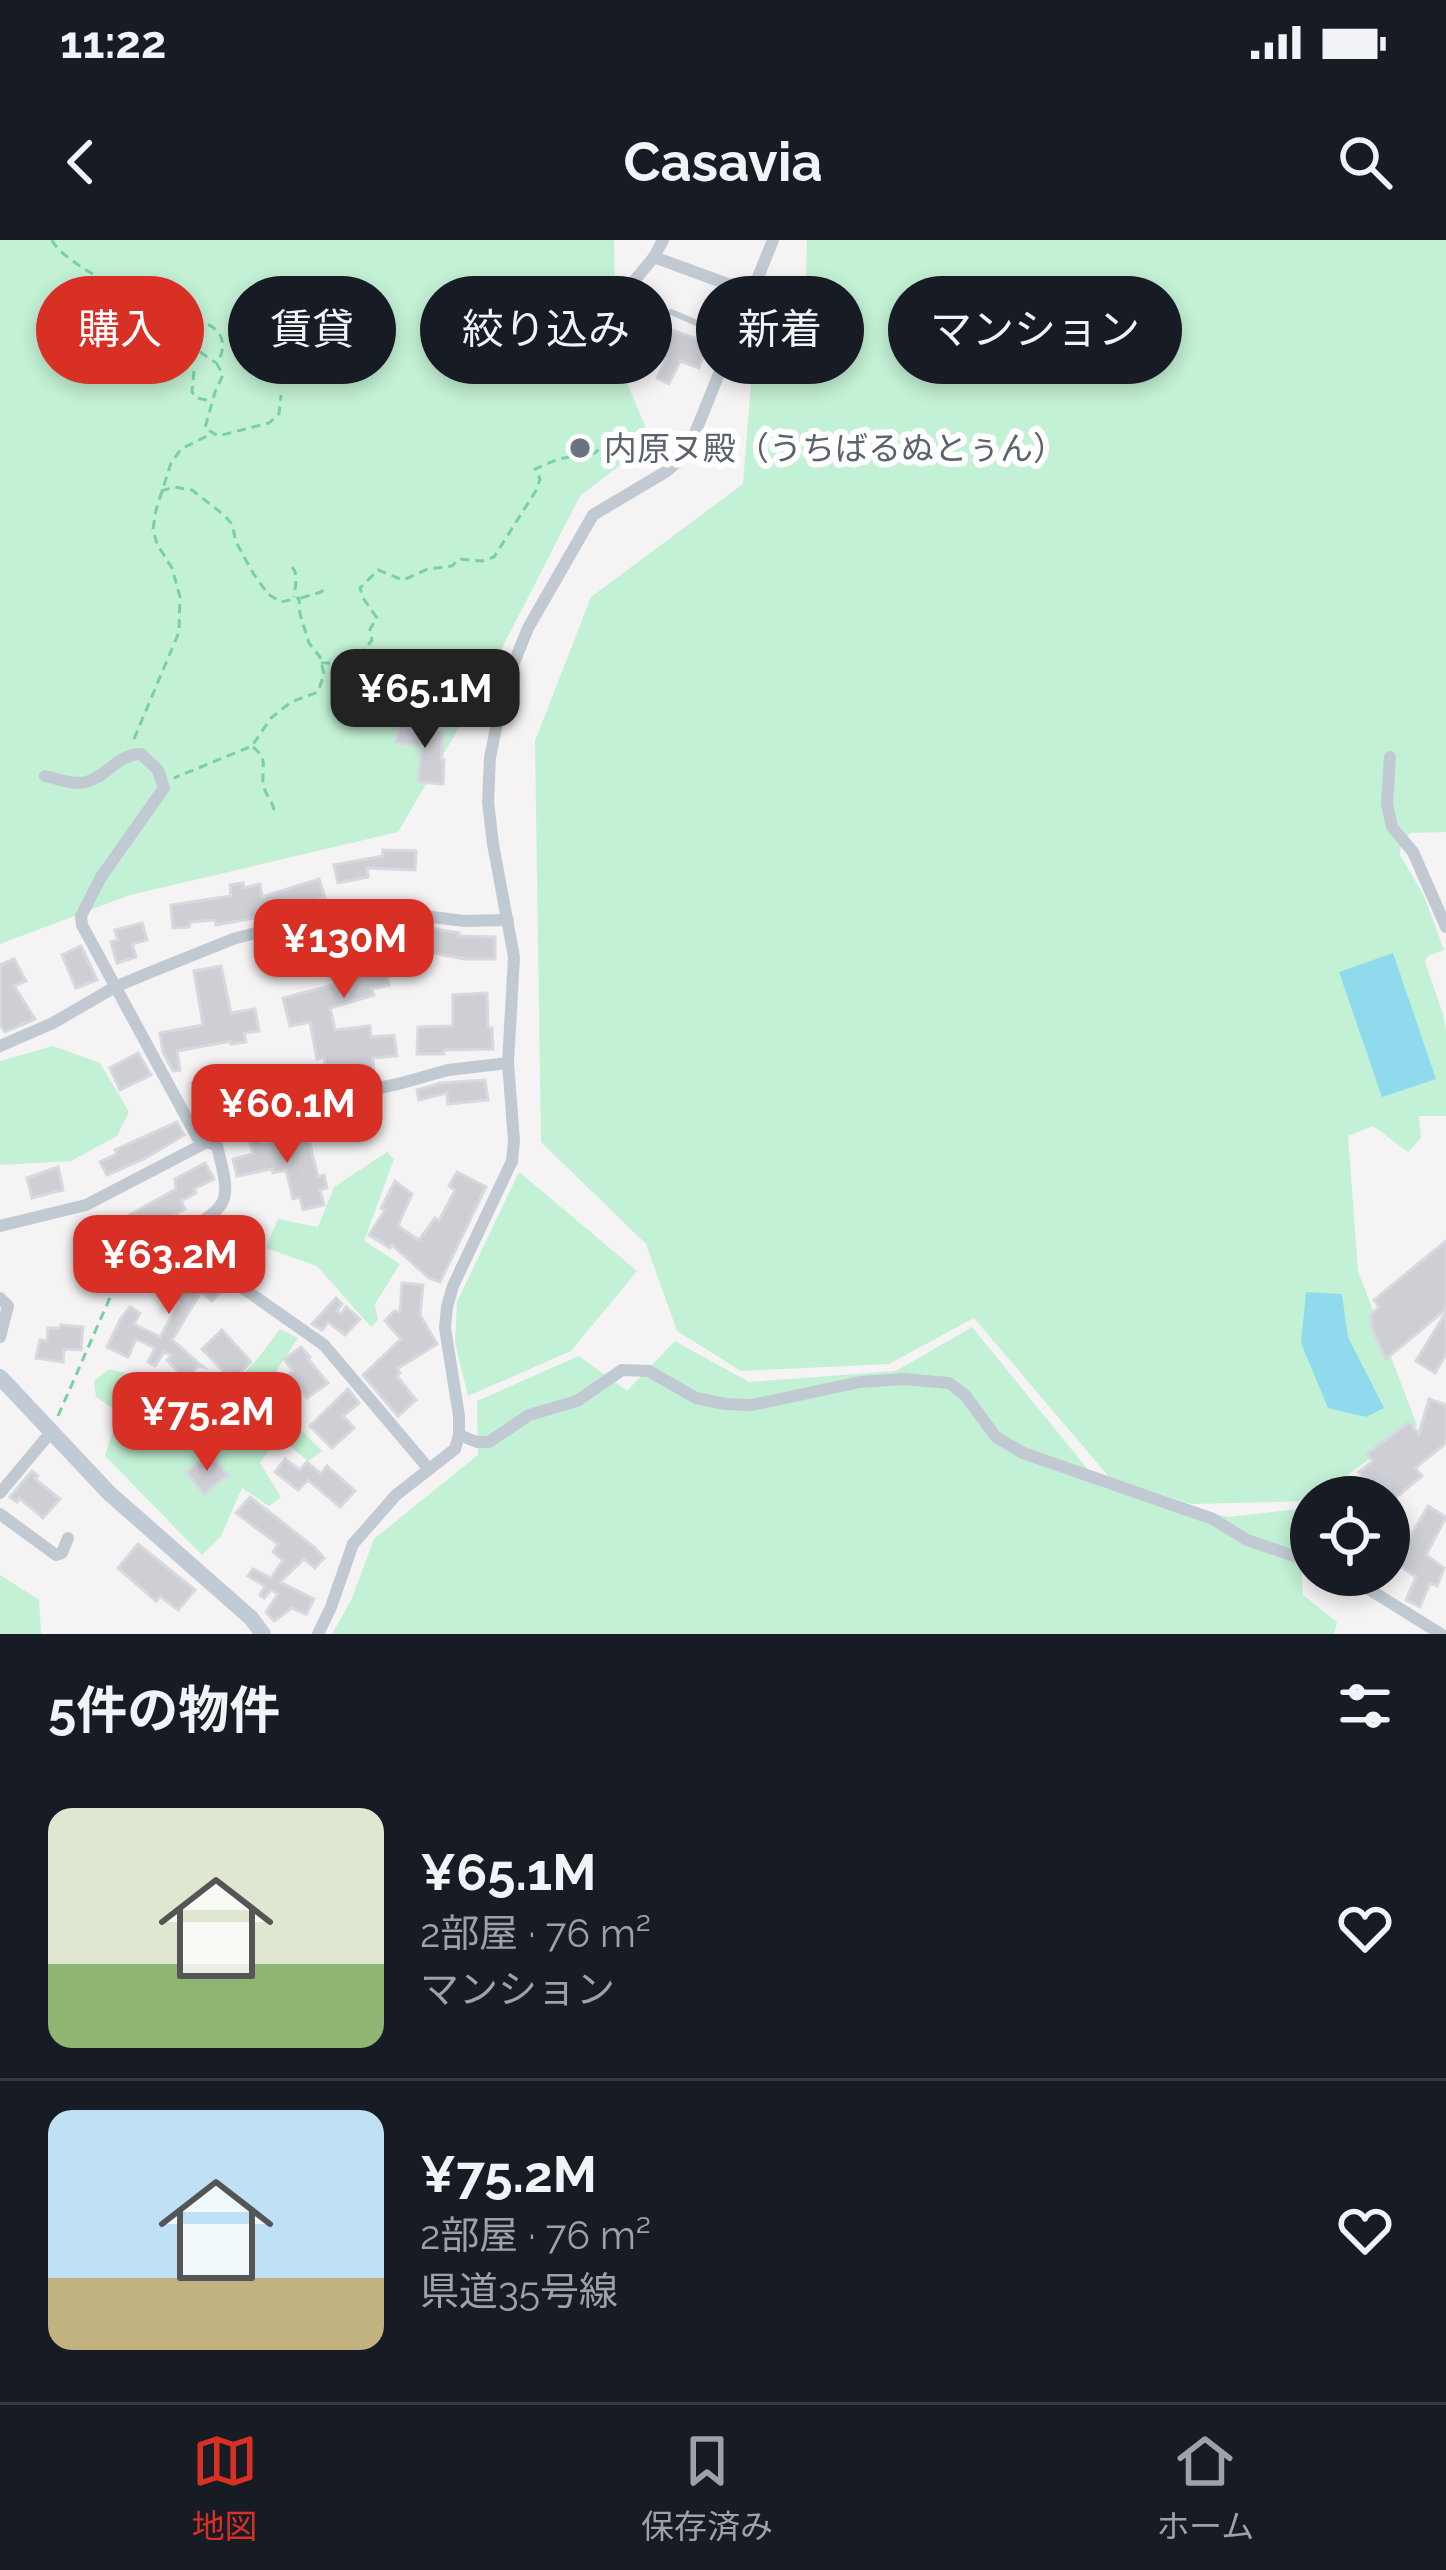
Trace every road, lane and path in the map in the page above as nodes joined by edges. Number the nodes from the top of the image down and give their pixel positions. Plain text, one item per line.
1 (52, 240) edge
2 (663, 240) edge
3 (773, 240) edge
4 (654, 257) junction
5 (638, 276) edge
6 (706, 276) edge
7 (759, 276) edge
8 (204, 354) edge
9 (218, 364) junction
10 (193, 384) edge
11 (714, 384) edge
12 (281, 395) dead end
13 (212, 401) junction
14 (213, 433) junction
15 (667, 471) junction
16 (161, 491) junction
17 (292, 567) dead end
18 (328, 586) dead end
19 (296, 598) junction
20 (322, 663) junction
21 (252, 746) junction
22 (141, 754) junction
23 (1390, 757) dead end
24 (159, 773) junction
25 (46, 776) dead end
26 (274, 811) dead end
27 (508, 920) junction
28 (1446, 927) edge
29 (115, 987) junction
30 (0, 1046) edge
31 (508, 1063) junction
32 (209, 1141) junction
33 (0, 1226) edge
34 (177, 1238) junction
35 (0, 1298) edge
36 (0, 1337) edge
37 (0, 1377) edge
38 (53, 1428) junction
39 (459, 1435) junction
40 (429, 1469) junction
41 (0, 1493) edge
42 (0, 1514) edge
43 (68, 1538) dead end
44 (1290, 1555) edge
45 (1380, 1596) edge
46 (263, 1634) edge
47 (318, 1634) edge
48 (1441, 1634) edge

1 - 9 path
2 - 4 street
3 - 7 street
4 - 5 street
4 - 6 street
8 - 9 path
9 - 13 path
10 - 13 path
11 - 15 street
12 - 14 path
13 - 14 path
14 - 16 path
15 - 20 path
15 - 27 street
16 - 19 path
16 - 22 path
17 - 19 path
18 - 19 path
19 - 20 path
20 - 21 path
21 - 24 path
21 - 26 path
22 - 24 street
22 - 25 street
23 - 28 street
24 - 29 street
27 - 29 street
27 - 31 street
29 - 30 street
29 - 32 street
31 - 32 street
31 - 39 street
32 - 33 street
32 - 34 street
34 - 38 path
34 - 40 street
35 - 36 street
37 - 38 main road
38 - 41 street
38 - 46 main road
39 - 40 street
39 - 44 street
40 - 47 street
42 - 43 street
45 - 48 street

